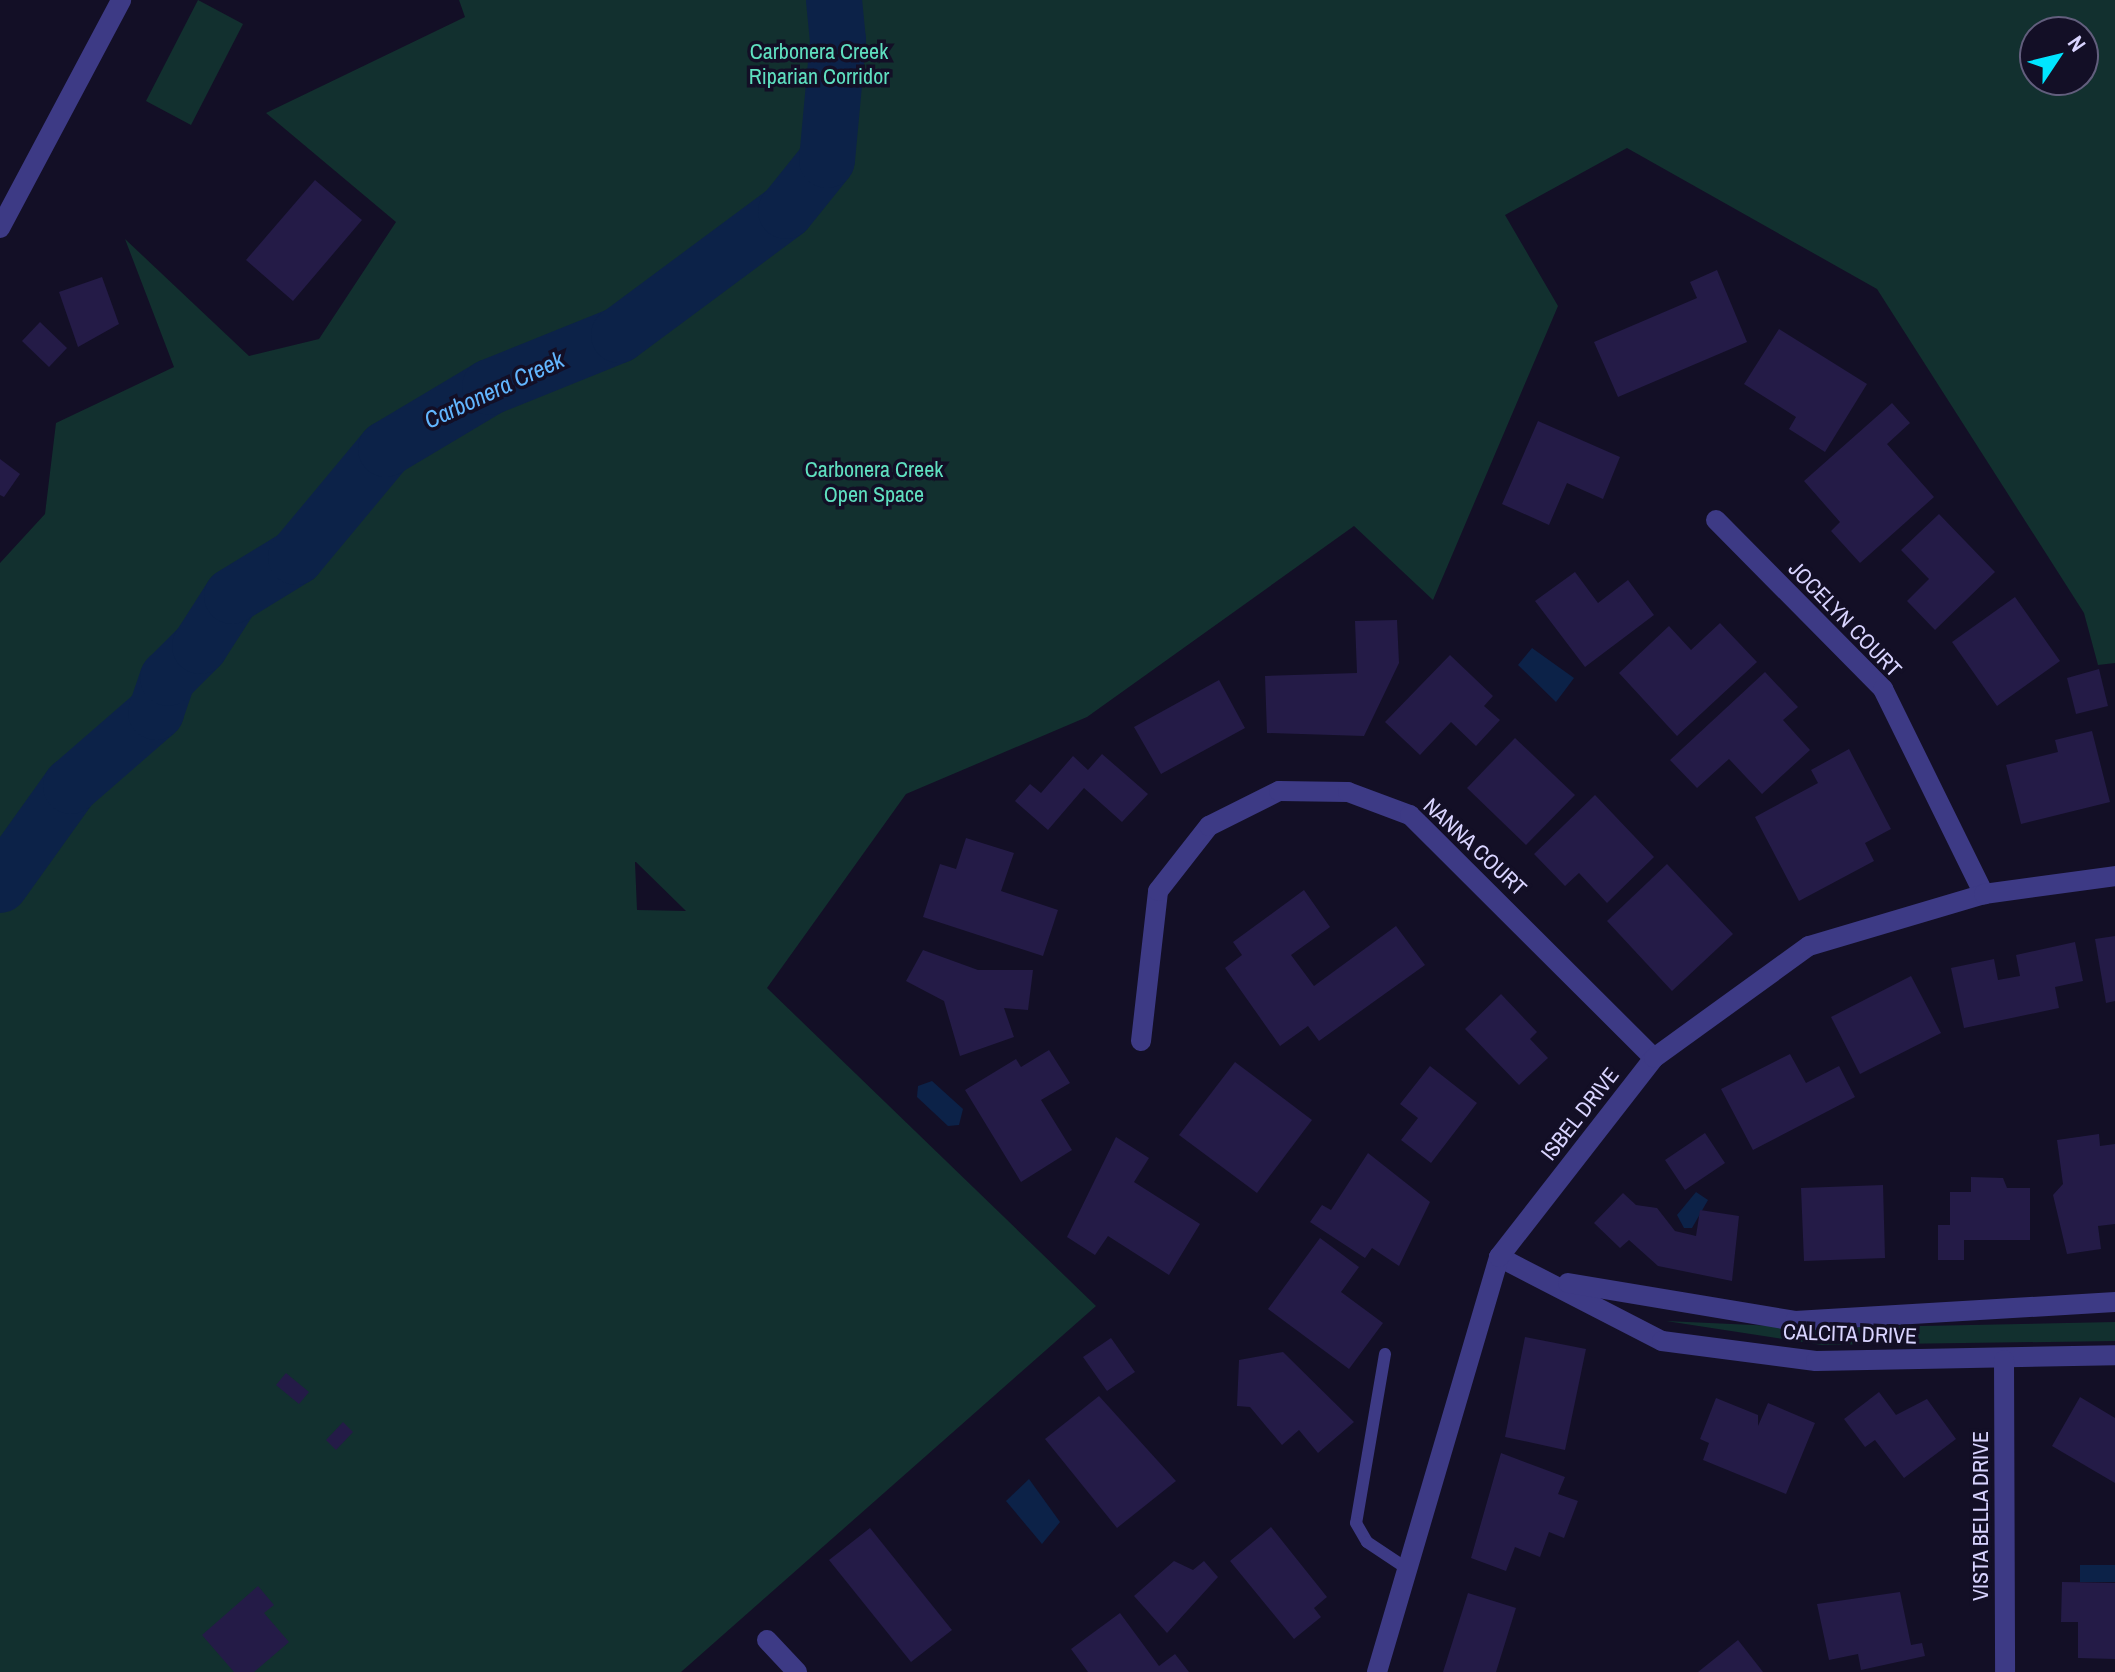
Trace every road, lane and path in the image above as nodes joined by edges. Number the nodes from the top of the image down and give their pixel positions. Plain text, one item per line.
1 (121, 0) edge
2 (0, 228) edge
3 (1716, 520) dead end
4 (2115, 876) edge
5 (1984, 894) junction
6 (1141, 1041) dead end
7 (1654, 1058) junction
8 (1499, 1257) junction
9 (1552, 1280) junction
10 (2115, 1302) edge
11 (1385, 1354) dead end
12 (2115, 1355) edge
13 (2004, 1360) junction
14 (1406, 1568) junction
15 (767, 1640) dead end
16 (797, 1672) edge
17 (1377, 1672) edge
18 (2005, 1672) edge

1 - 2 street
3 - 5 street, JOCELYN COURT
4 - 5 street, ISBEL DRIVE
5 - 7 street, ISBEL DRIVE
6 - 7 street, NANNA COURT
7 - 8 street, ISBEL DRIVE
8 - 9 street, CALCITA DRIVE
8 - 14 street, ISBEL DRIVE
9 - 10 street, CALCITA DRIVE
9 - 13 street, CALCITA DRIVE
11 - 14 lane
12 - 13 street, CALCITA DRIVE
13 - 18 street, VISTA BELLA DRIVE
14 - 17 street, ISBEL DRIVE
15 - 16 street

